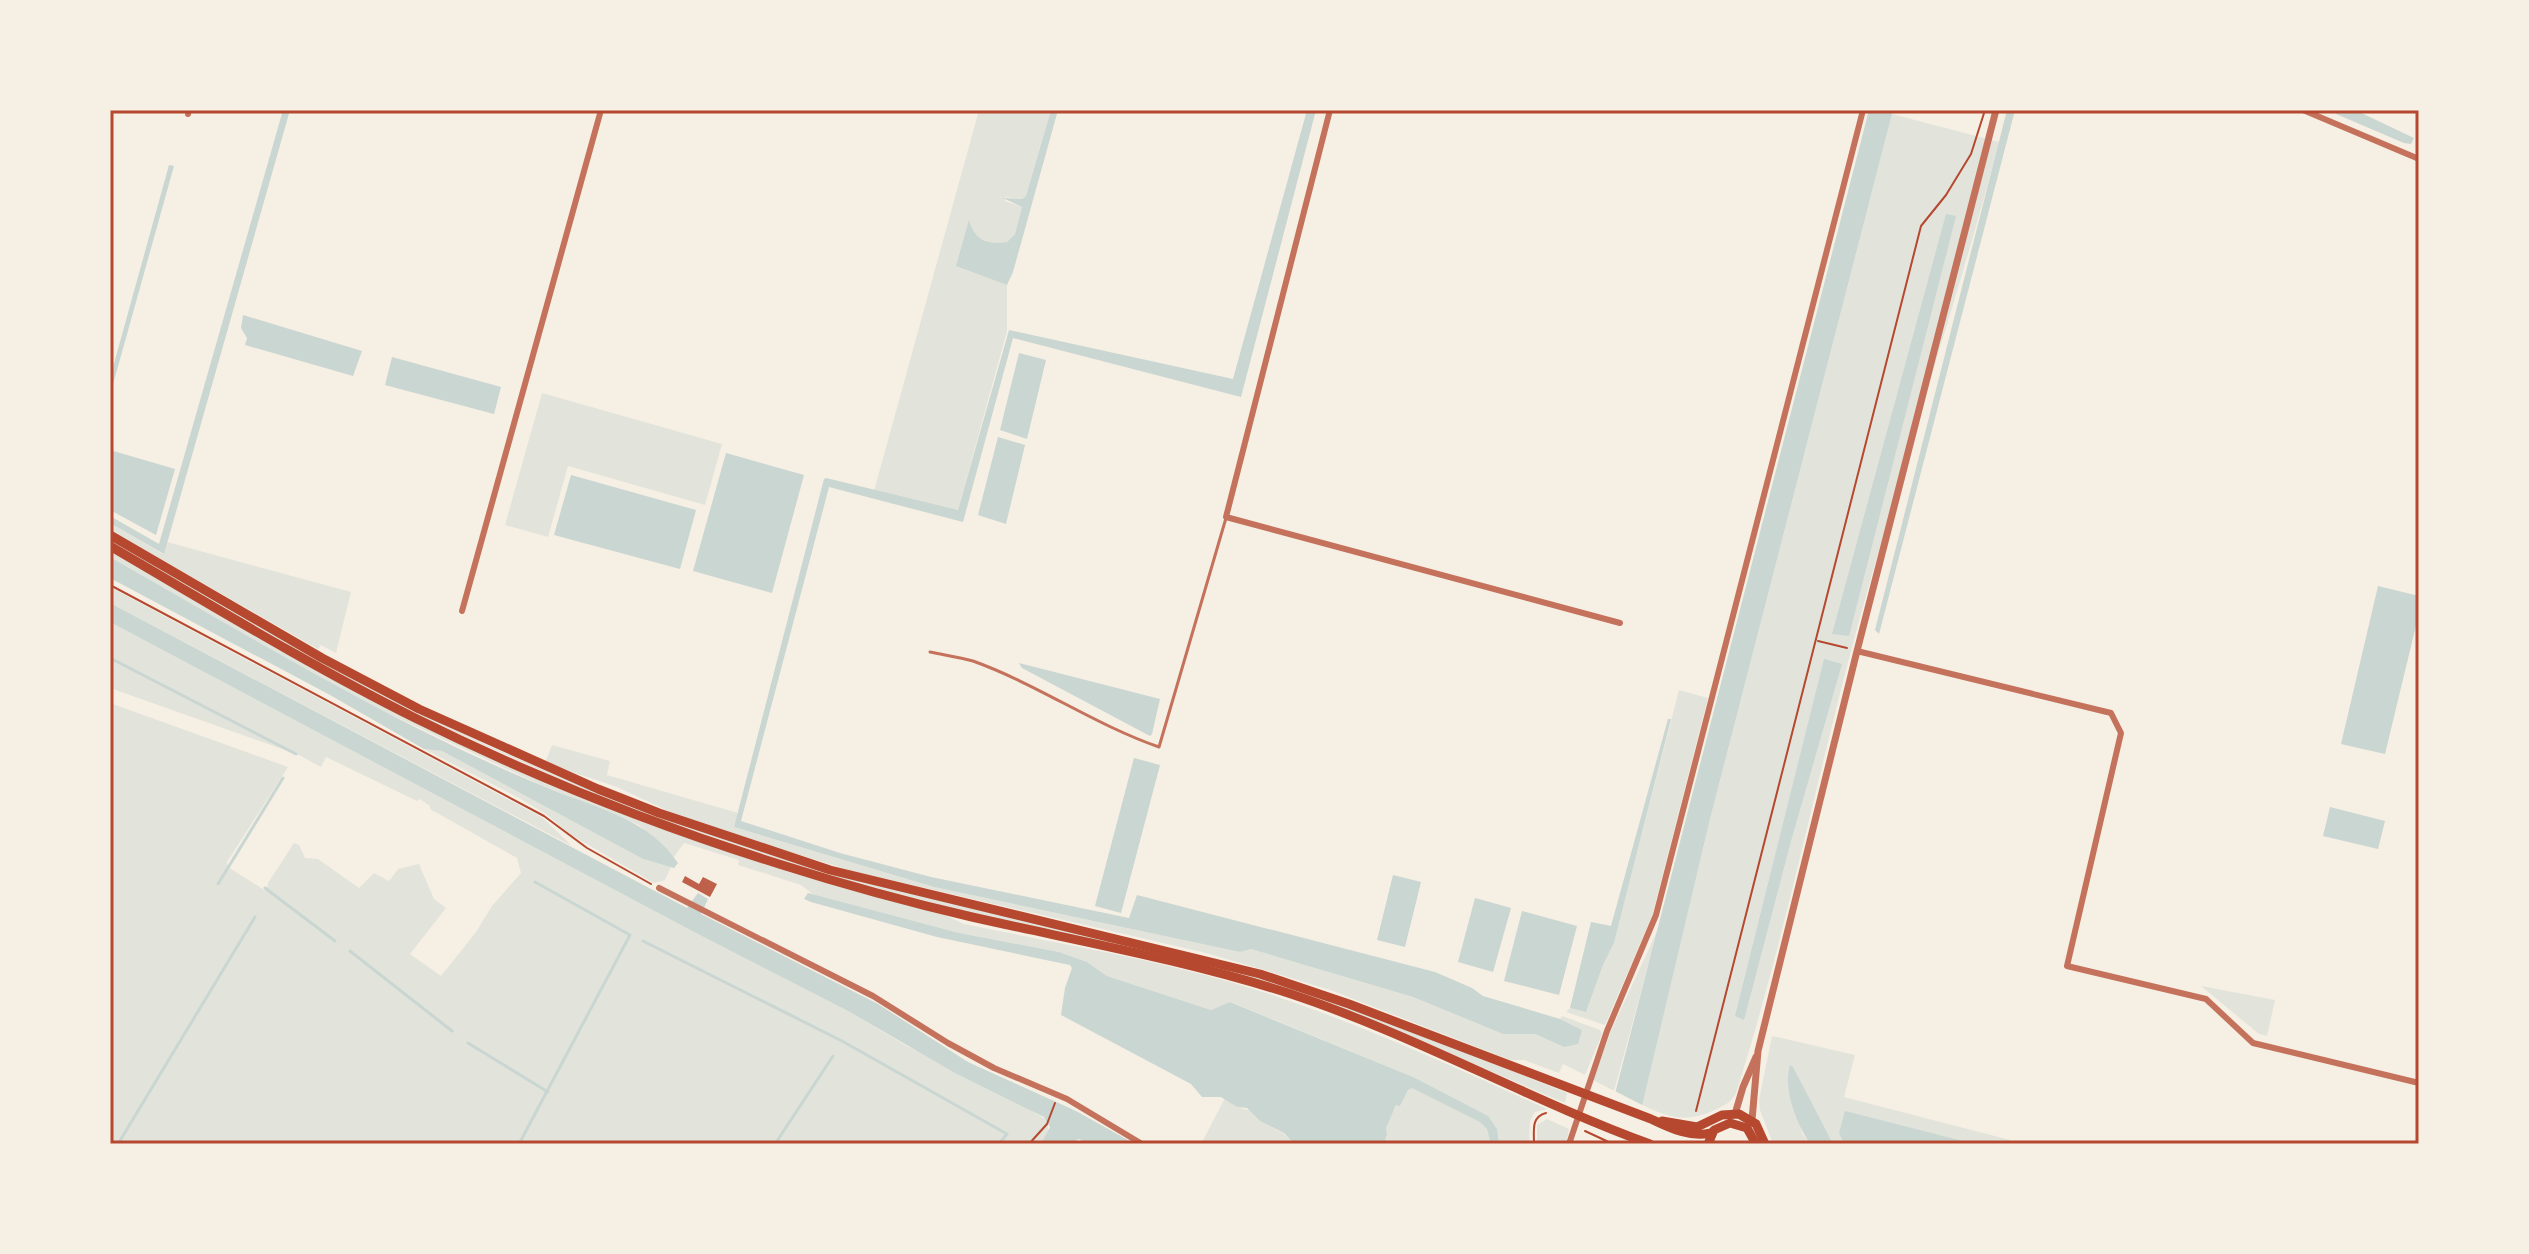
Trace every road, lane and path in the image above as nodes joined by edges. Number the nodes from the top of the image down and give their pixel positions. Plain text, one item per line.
1 (601, 110) edge
2 (1330, 110) edge
3 (1863, 110) edge
4 (1985, 110) edge
5 (1996, 110) edge
6 (2303, 110) edge
7 (2419, 159) edge
8 (1226, 517) junction
9 (110, 535) edge
10 (110, 546) edge
11 (110, 585) edge
12 (462, 611) dead end
13 (1620, 623) dead end
14 (1817, 641) junction
15 (1857, 651) junction
16 (930, 652) dead end
17 (659, 888) joint
18 (1758, 1051) junction
19 (2419, 1083) edge
20 (1056, 1103) dead end
21 (1696, 1111) dead end
22 (1550, 1113) dead end
23 (1733, 1118) junction
24 (1752, 1120) junction
25 (1709, 1129) junction
26 (1584, 1130) dead end
27 (1648, 1143) edge
28 (1029, 1144) edge
29 (1142, 1144) edge
30 (1534, 1144) edge
31 (1569, 1144) edge
32 (1613, 1144) edge
33 (1657, 1144) edge
34 (1708, 1144) edge
35 (1756, 1144) edge
36 (1765, 1144) edge

1 - 12 street
2 - 8 street
3 - 31 street
4 - 14 path
5 - 15 street
6 - 7 street
8 - 13 street
8 - 16 lane
9 - 25 main road
10 - 27 main road
11 - 17 path
14 - 15 path
14 - 21 path
15 - 18 street
15 - 19 street
17 - 29 street
18 - 23 street
18 - 24 street
20 - 28 path
22 - 30 path
23 - 24 main road
23 - 25 main road
23 - 35 main road
24 - 36 main road
25 - 34 main road
26 - 32 path
27 - 33 main road

